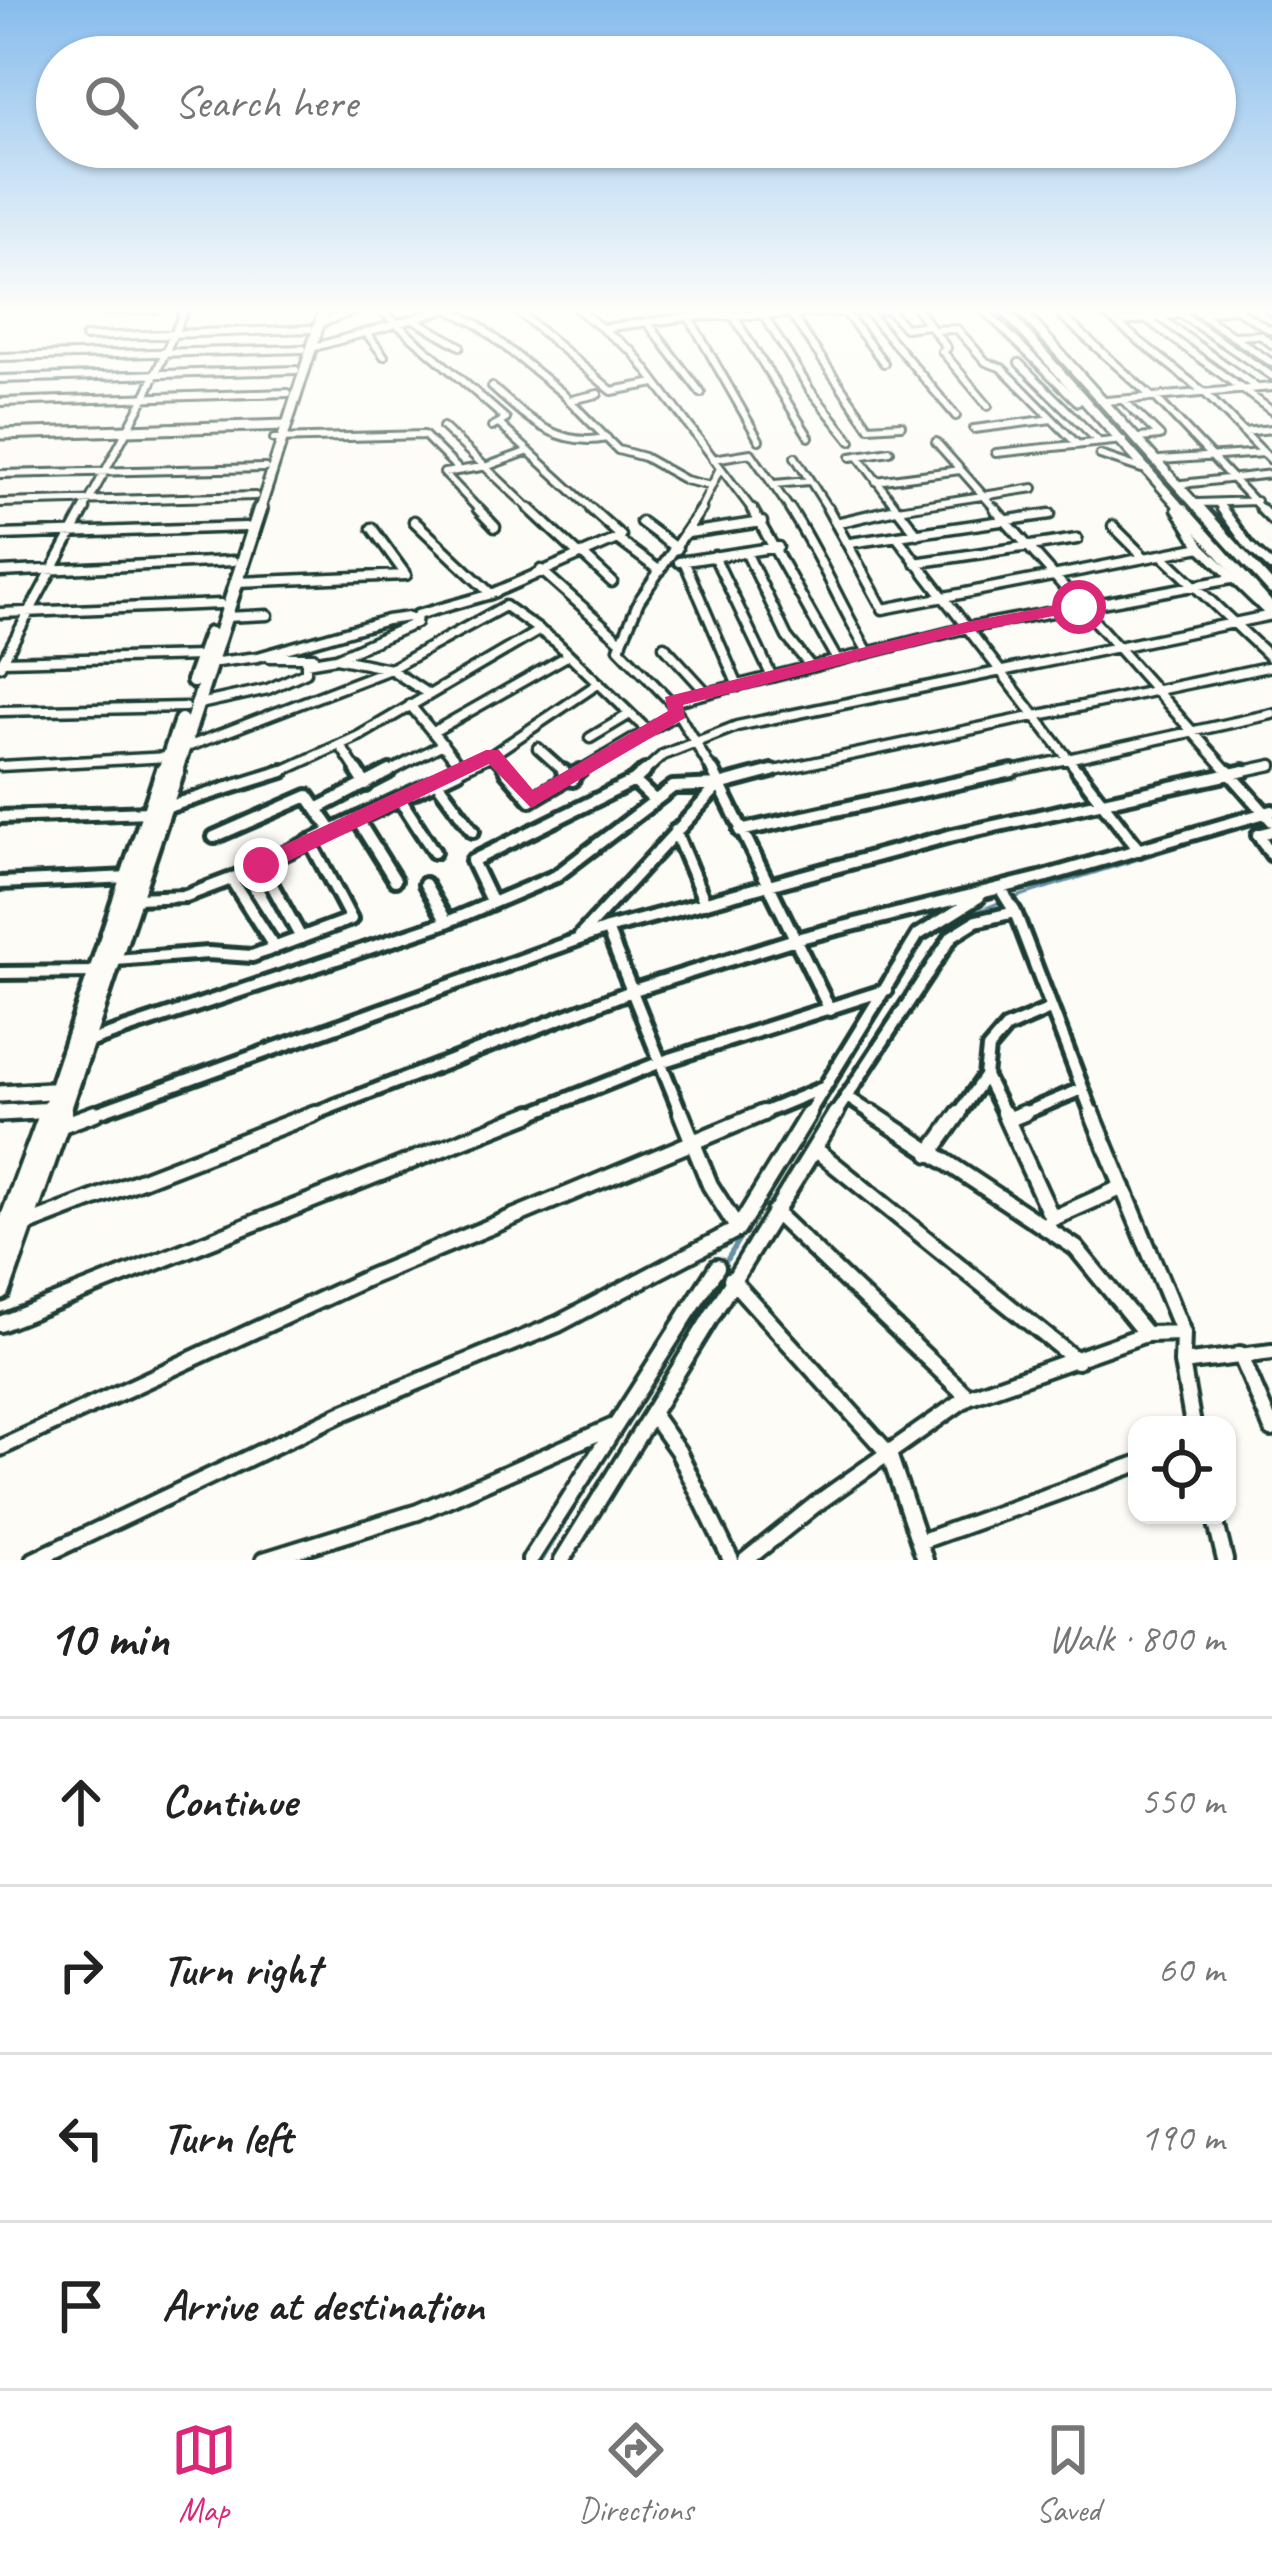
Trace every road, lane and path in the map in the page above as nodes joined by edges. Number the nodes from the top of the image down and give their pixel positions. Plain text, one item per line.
1 (152, 382) edge
2 (292, 382) edge
3 (296, 382) edge
4 (461, 382) edge
5 (548, 382) edge
6 (601, 382) edge
7 (692, 382) edge
8 (725, 382) edge
9 (772, 382) edge
10 (805, 382) edge
11 (837, 382) edge
12 (927, 382) edge
13 (968, 382) edge
14 (1014, 382) edge
15 (1037, 382) edge
16 (1059, 382) edge
17 (1066, 382) edge
18 (1088, 382) edge
19 (1137, 382) edge
20 (1191, 382) edge
21 (1235, 382) edge
22 (1250, 382) edge
23 (655, 383) joint
24 (492, 387) dead end
25 (1272, 387) edge
26 (1258, 388) junction
27 (1246, 390) junction
28 (288, 393) junction
29 (701, 393) dead end
30 (598, 394) dead end
31 (1206, 394) junction
32 (1155, 398) junction
33 (144, 399) junction
34 (571, 400) junction
35 (1124, 400) junction
36 (1106, 401) junction
37 (0, 402) edge
38 (1083, 402) junction
39 (1059, 404) junction
40 (988, 406) dead end
41 (1272, 410) edge
42 (956, 416) dead end
43 (1053, 419) junction
44 (901, 425) dead end
45 (443, 427) dead end
46 (974, 429) dead end
47 (1272, 429) edge
48 (122, 432) junction
49 (279, 432) junction
50 (1243, 432) junction
51 (809, 436) dead end
52 (0, 437) edge
53 (607, 438) junction
54 (1139, 438) junction
55 (759, 440) dead end
56 (1097, 440) junction
57 (1123, 440) junction
58 (850, 441) dead end
59 (936, 442) dead end
60 (1076, 442) junction
61 (1266, 450) edge
62 (529, 451) junction
63 (890, 451) dead end
64 (996, 453) dead end
65 (1211, 454) junction
66 (1100, 455) dead end
67 (795, 457) dead end
68 (1160, 460) junction
69 (1272, 461) edge
70 (716, 463) junction
71 (488, 466) junction
72 (265, 468) junction
73 (457, 468) junction
74 (961, 470) junction
75 (102, 471) junction
76 (0, 474) edge
77 (1272, 474) edge
78 (1232, 478) junction
79 (809, 481) junction
80 (876, 481) junction
81 (774, 484) junction
82 (1182, 484) junction
83 (711, 486) junction
84 (1034, 488) dead end
85 (255, 496) junction
86 (983, 496) junction
87 (87, 500) junction
88 (1256, 501) junction
89 (0, 503) edge
90 (1197, 503) junction
91 (1219, 503) junction
92 (898, 508) junction
93 (1050, 514) dead end
94 (414, 520) dead end
95 (1006, 520) junction
96 (1272, 520) edge
97 (640, 522) dead end
98 (762, 522) junction
99 (836, 524) junction
100 (1113, 526) dead end
101 (245, 527) junction
102 (495, 527) dead end
103 (372, 528) dead end
104 (70, 532) junction
105 (688, 533) junction
106 (917, 534) junction
107 (0, 535) edge
108 (897, 538) junction
109 (617, 539) junction
110 (1077, 539) dead end
111 (850, 543) junction
112 (778, 547) junction
113 (1029, 547) junction
114 (1201, 547) junction
115 (677, 549) junction
116 (746, 552) junction
117 (581, 555) junction
118 (714, 556) junction
119 (1162, 556) junction
120 (1145, 558) junction
121 (233, 561) junction
122 (684, 561) junction
123 (915, 563) junction
124 (664, 567) junction
125 (1272, 567) edge
126 (541, 570) junction
127 (0, 572) edge
128 (52, 572) junction
129 (1052, 573) junction
130 (1237, 578) junction
131 (236, 582) junction
132 (612, 582) dead end
133 (1194, 586) junction
134 (1272, 589) edge
135 (491, 594) junction
136 (940, 594) junction
137 (1079, 607) junction
138 (223, 610) junction
139 (1272, 610) edge
140 (28, 612) junction
141 (0, 613) edge
142 (268, 615) dead end
143 (1233, 622) junction
144 (416, 623) junction
145 (966, 628) junction
146 (540, 630) junction
147 (622, 642) junction
148 (664, 646) dead end
149 (1118, 647) junction
150 (868, 652) junction
151 (567, 656) junction
152 (259, 657) junction
153 (336, 658) junction
154 (2, 660) edge
155 (206, 660) junction
156 (837, 660) junction
157 (1272, 663) edge
158 (811, 667) junction
159 (390, 669) junction
160 (1002, 670) junction
161 (772, 677) junction
162 (599, 683) junction
163 (738, 686) junction
164 (1155, 689) junction
165 (707, 693) junction
166 (428, 694) junction
167 (671, 702) junction
168 (410, 705) junction
169 (190, 706) junction
170 (0, 711) edge
171 (678, 713) junction
172 (630, 714) junction
173 (1034, 714) junction
174 (1272, 714) edge
175 (1192, 730) junction
176 (648, 731) junction
177 (433, 732) junction
178 (590, 738) dead end
179 (698, 741) junction
180 (443, 744) junction
181 (340, 745) junction
182 (538, 748) dead end
183 (176, 753) junction
184 (492, 754) junction
185 (1067, 757) junction
186 (1272, 765) edge
187 (0, 766) edge
188 (462, 769) junction
189 (1232, 774) junction
190 (573, 780) junction
191 (634, 781) junction
192 (437, 782) junction
193 (366, 785) junction
194 (719, 785) junction
195 (652, 798) junction
196 (400, 799) junction
197 (1101, 802) junction
198 (317, 808) junction
199 (157, 810) junction
200 (1270, 815) edge
201 (0, 817) edge
202 (357, 819) junction
203 (675, 830) junction
204 (332, 831) junction
205 (473, 831) dead end
206 (740, 831) junction
207 (1272, 831) edge
208 (214, 837) dead end
209 (310, 841) junction
210 (1139, 850) junction
211 (434, 852) dead end
212 (1272, 855) edge
213 (261, 865) junction
214 (130, 877) junction
215 (231, 879) junction
216 (395, 880) dead end
217 (0, 883) edge
218 (425, 884) dead end
219 (768, 886) junction
220 (994, 890) junction
221 (136, 898) junction
222 (492, 903) junction
223 (705, 903) junction
224 (1016, 912) junction
225 (447, 922) junction
226 (608, 929) junction
227 (301, 938) junction
228 (578, 938) junction
229 (793, 940) junction
230 (275, 948) junction
231 (116, 960) junction
232 (97, 972) junction
233 (0, 973) edge
234 (634, 990) junction
235 (886, 990) junction
236 (1050, 1009) junction
237 (830, 1010) junction
238 (88, 1042) junction
239 (661, 1062) junction
240 (986, 1076) junction
241 (830, 1084) junction
242 (1082, 1089) junction
243 (0, 1094) edge
244 (846, 1096) junction
245 (58, 1106) junction
246 (0, 1113) edge
247 (1007, 1120) junction
248 (694, 1141) junction
249 (815, 1149) junction
250 (930, 1154) junction
251 (1124, 1187) junction
252 (774, 1212) junction
253 (1047, 1222) junction
254 (23, 1226) junction
255 (738, 1229) junction
256 (0, 1248) edge
257 (717, 1267) dead end
258 (731, 1279) junction
259 (0, 1289) edge
260 (0, 1324) edge
261 (1183, 1333) junction
262 (1146, 1334) junction
263 (1272, 1352) edge
264 (1240, 1354) junction
265 (1077, 1361) junction
266 (1182, 1364) junction
267 (968, 1397) junction
268 (1191, 1416) edge
269 (654, 1417) junction
270 (614, 1426) junction
271 (1272, 1429) edge
272 (0, 1448) edge
273 (889, 1454) junction
274 (1128, 1467) edge
275 (1216, 1524) edge
276 (919, 1542) junction
277 (34, 1560) edge
278 (264, 1560) edge
279 (530, 1560) edge
280 (562, 1560) edge
281 (730, 1560) edge
282 (746, 1560) edge
283 (925, 1560) edge
284 (1225, 1560) edge

1 - 33 street
2 - 28 main road
3 - 49 main road
4 - 62 street
5 - 34 street
6 - 23 street
7 - 29 street
8 - 55 street
9 - 51 street
10 - 58 street
11 - 44 street
12 - 42 street
13 - 40 street
14 - 43 street
15 - 39 street
16 - 38 street
17 - 38 street
18 - 36 street
19 - 32 street
20 - 31 street
21 - 27 street
22 - 26 street
23 - 70 street
24 - 53 street
25 - 26 street
26 - 27 street
27 - 31 street
27 - 41 street
28 - 33 street
28 - 49 main road
30 - 34 street
31 - 32 street
31 - 50 street
32 - 35 street
32 - 65 street
33 - 37 street
33 - 48 street
34 - 53 street
35 - 36 street
35 - 54 street
36 - 54 street
38 - 39 street
38 - 57 street
39 - 56 street
43 - 46 street
43 - 60 street
45 - 71 street
47 - 50 street
48 - 49 main road
48 - 52 main road
48 - 75 street
49 - 72 main road
49 - 73 street
49 - 131 main road
50 - 61 street
53 - 83 street
54 - 68 street
56 - 57 street
56 - 60 street
57 - 130 street
59 - 74 street
60 - 64 street
61 - 65 street
61 - 69 street
62 - 71 street
62 - 109 street
63 - 80 street
65 - 68 street
65 - 78 street
66 - 114 street
67 - 79 street
68 - 82 street
70 - 81 street
70 - 83 street
70 - 98 street
71 - 73 street
71 - 117 street
72 - 75 street
72 - 85 main road
73 - 102 street
74 - 80 street
74 - 86 street
75 - 76 street
75 - 87 street
77 - 78 street
78 - 82 street
78 - 88 street
79 - 81 street
79 - 99 street
80 - 92 street
81 - 150 street
82 - 90 street
83 - 105 street
84 - 86 street
85 - 87 street
85 - 101 main road
86 - 92 street
86 - 95 street
87 - 89 street
87 - 104 street
88 - 91 street
88 - 96 street
90 - 91 street
90 - 134 street
91 - 125 street
92 - 99 street
92 - 106 street
93 - 95 street
94 - 135 street
95 - 106 street
95 - 113 street
97 - 115 street
98 - 105 street
98 - 112 street
99 - 111 street
100 - 120 street
101 - 104 street
101 - 121 main road
103 - 131 street
104 - 107 street
104 - 128 street
105 - 115 street
106 - 108 street
108 - 111 street
108 - 123 street
109 - 117 street
109 - 124 street
110 - 113 street
111 - 136 street
112 - 116 street
112 - 156 street
113 - 123 street
113 - 129 street
114 - 119 street
114 - 130 street
115 - 124 street
116 - 118 street
116 - 158 street
117 - 126 street
117 - 132 street
118 - 122 street
118 - 161 street
119 - 120 street
119 - 133 street
120 - 129 street
121 - 128 street
121 - 138 main road
122 - 124 street
122 - 163 street
123 - 136 street
124 - 147 street
126 - 135 street
126 - 147 street
127 - 128 street
128 - 140 street
129 - 136 street
129 - 137 street
130 - 133 street
130 - 139 street
130 - 143 street
131 - 138 main road
133 - 137 street
133 - 143 street
135 - 144 street
136 - 145 street
137 - 145 street
137 - 149 street
138 - 140 street
138 - 142 street
138 - 155 main road
140 - 141 street
140 - 154 street
143 - 149 street
143 - 157 street
144 - 152 street
144 - 153 street
145 - 150 street
145 - 160 street
146 - 151 street
146 - 159 street
146 - 166 street
147 - 167 street
148 - 165 street
149 - 160 street
149 - 164 street
150 - 156 street
151 - 162 street
151 - 177 street
152 - 153 street
152 - 155 street
153 - 159 street
153 - 169 street
154 - 155 street
155 - 169 main road
156 - 158 street
157 - 164 street
158 - 161 street
159 - 166 street
159 - 183 street
160 - 173 street
160 - 179 street
161 - 163 street
162 - 172 street
162 - 184 street
163 - 165 street
164 - 173 street
164 - 175 street
165 - 167 street
166 - 168 street
167 - 171 street
168 - 177 street
168 - 181 street
169 - 170 street
169 - 183 main road
171 - 176 street
171 - 179 street
172 - 176 street
172 - 178 street
173 - 185 street
173 - 194 street
174 - 175 street
175 - 185 street
175 - 189 street
176 - 190 street
177 - 180 street
179 - 191 street
179 - 194 street
180 - 188 street
180 - 193 street
181 - 193 street
181 - 199 street
182 - 190 street
183 - 187 street
183 - 199 main road
184 - 188 street
184 - 190 street
185 - 197 street
185 - 206 street
186 - 189 street
188 - 192 street
189 - 197 street
189 - 200 street
191 - 195 street
191 - 222 street
192 - 196 street
192 - 205 street
193 - 198 street
194 - 195 street
194 - 203 street
194 - 206 street
195 - 222 street
196 - 202 street
196 - 211 street
197 - 210 street
197 - 219 street
198 - 204 street
198 - 208 street
199 - 201 street
199 - 214 main road
199 - 221 main road
200 - 210 street
202 - 204 street
202 - 216 street
203 - 223 street
203 - 228 street
204 - 209 street
206 - 219 street
207 - 212 street
209 - 213 street
209 - 227 street
210 - 220 street
213 - 215 street
213 - 227 street
214 - 217 street
214 - 232 main road
215 - 221 street
215 - 230 street
218 - 225 street
219 - 223 street
219 - 229 street
220 - 224 street
220 - 229 street
220 - 235 street
221 - 231 main road
222 - 225 street
223 - 226 street
224 - 236 street
224 - 244 street
225 - 238 street
226 - 228 street
226 - 234 street
227 - 230 street
228 - 245 street
229 - 234 street
229 - 237 street
230 - 231 street
231 - 238 main road
232 - 233 street
232 - 245 main road
234 - 239 street
234 - 254 street
235 - 237 street
235 - 241 street
236 - 240 street
236 - 242 street
237 - 239 street
238 - 245 main road
239 - 248 street
239 - 260 street
240 - 247 street
240 - 250 street
241 - 248 street
241 - 255 street
242 - 247 street
242 - 251 street
243 - 245 main road
244 - 249 street
244 - 250 street
245 - 246 main road
245 - 254 main road
245 - 256 main road
247 - 253 street
248 - 255 street
248 - 272 street
249 - 252 street
249 - 265 street
250 - 253 street
251 - 253 street
251 - 261 street
252 - 258 street
252 - 267 street
253 - 262 street
254 - 259 main road
255 - 277 street
257 - 270 street
258 - 269 street
258 - 273 street
261 - 262 street
261 - 266 street
262 - 265 street
263 - 264 street
264 - 266 street
264 - 271 street
265 - 267 street
266 - 268 street
267 - 273 street
269 - 280 street
269 - 281 street
270 - 278 street
270 - 279 street
273 - 276 street
273 - 282 street
274 - 276 street
275 - 284 street
276 - 283 street

